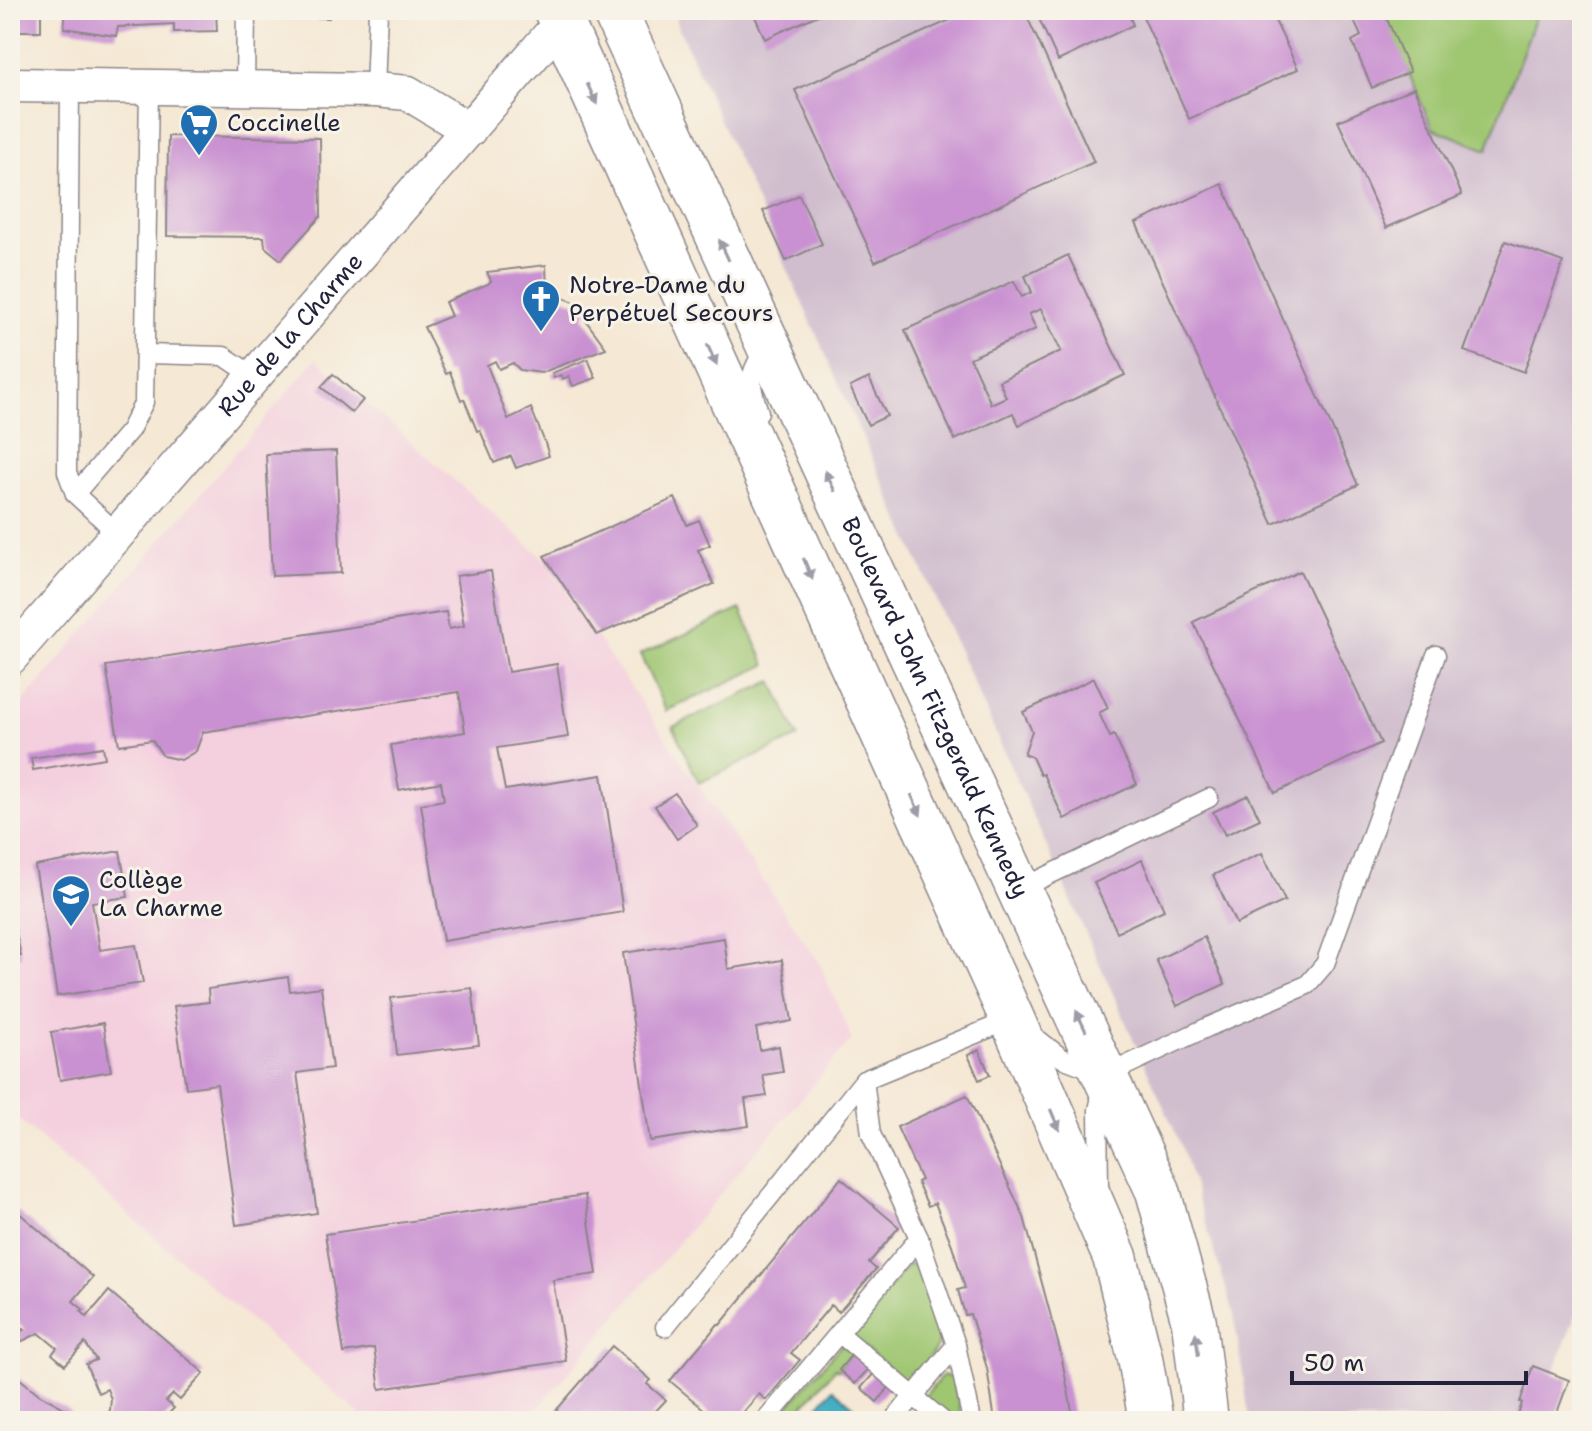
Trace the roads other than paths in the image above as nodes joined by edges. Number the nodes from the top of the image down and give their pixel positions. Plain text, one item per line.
1 (246, 10) edge
2 (378, 10) edge
3 (614, 10) edge
4 (563, 14) edge
5 (10, 85) edge
6 (70, 85) junction
7 (149, 88) junction
8 (245, 89) junction
9 (375, 90) junction
10 (469, 130) junction
11 (769, 346) junction
12 (146, 354) junction
13 (255, 377) junction
14 (768, 432) dead end
15 (75, 494) junction
16 (118, 534) junction
17 (1436, 655) dead end
18 (10, 658) edge
19 (1209, 798) dead end
20 (1020, 889) junction
21 (1012, 1019) junction
22 (1106, 1075) junction
23 (864, 1080) junction
24 (1099, 1219) junction
25 (919, 1238) junction
26 (665, 1327) dead end
27 (839, 1333) junction
28 (956, 1345) junction
29 (914, 1397) junction
30 (765, 1421) edge
31 (893, 1421) edge
32 (943, 1421) edge
33 (972, 1421) edge
34 (1151, 1421) edge
35 (1206, 1421) edge

1 - 8 lane
2 - 9 lane
11 -> 3 main road, Boulevard John Fitzgerald Kennedy
4 - 10 street, Rue de la Charme
4 -> 21 main road
5 - 6 street
6 - 7 street
6 - 15 lane
7 - 8 street
7 - 12 lane
8 - 9 street
9 - 10 street
10 - 13 street, Rue de la Charme
11 - 14 lane
20 -> 11 main road, Boulevard John Fitzgerald Kennedy
12 - 13 lane
12 - 15 lane
13 - 16 street, Rue de la Charme
15 - 16 lane
16 - 18 street, Rue de la Charme
17 - 22 lane
19 - 20 lane
22 -> 20 main road, Boulevard John Fitzgerald Kennedy
21 - 22 lane
21 - 23 lane
21 -> 24 main road
22 - 24 lane
35 -> 22 main road, Boulevard John Fitzgerald Kennedy
23 - 25 lane
23 - 26 lane
24 - 34 main road
25 - 27 lane
25 - 28 lane
27 - 29 lane
27 - 30 lane
28 - 29 lane
28 - 33 lane
29 - 31 lane
29 - 32 lane

